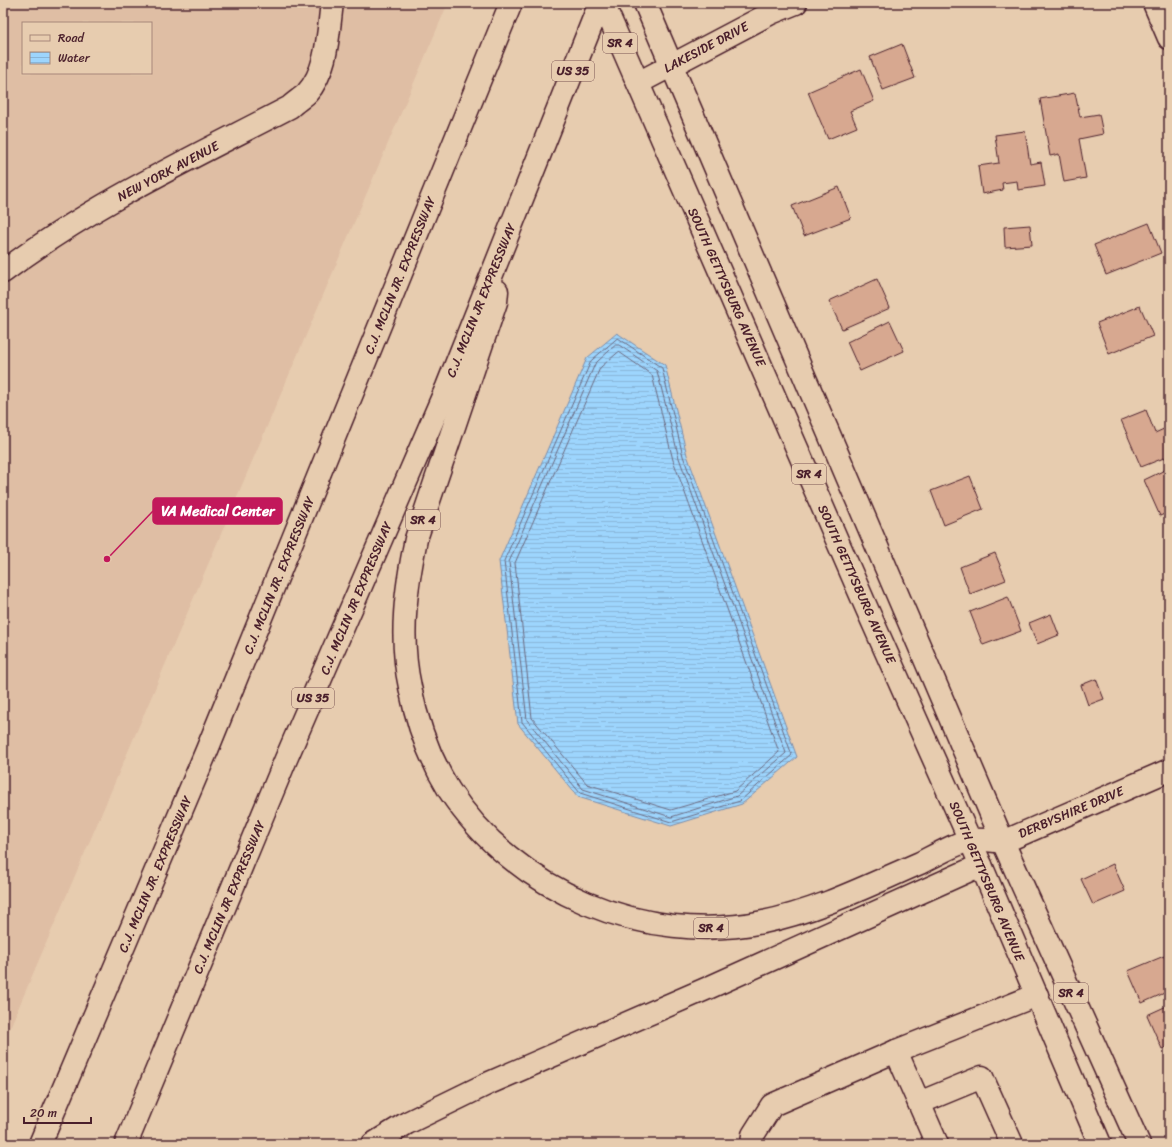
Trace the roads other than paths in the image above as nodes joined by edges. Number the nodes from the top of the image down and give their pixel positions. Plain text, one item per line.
1 (332, 3) edge
2 (511, 3) edge
3 (602, 3) edge
4 (645, 3) edge
5 (796, 3) edge
6 (1154, 3) edge
7 (1169, 38) edge
8 (671, 65) junction
9 (638, 83) junction
10 (501, 252) junction
11 (3, 272) edge
12 (1167, 771) dead end
13 (970, 840) junction
14 (1003, 842) junction
15 (981, 864) junction
16 (1036, 995) junction
17 (896, 1051) junction
18 (919, 1103) junction
19 (40, 1144) edge
20 (126, 1144) edge
21 (373, 1144) edge
22 (752, 1144) edge
23 (937, 1144) edge
24 (1012, 1144) edge
25 (1100, 1144) edge
26 (1139, 1144) edge

1 - 11 main road, NEW YORK AVENUE
2 - 19 main road, C.J. MCLIN JR. EXPRESSWAY
3 - 9 main road, SOUTH GETTYSBURG AVENUE / SR 4
3 - 10 main road, C.J. MCLIN JR EXPRESSWAY / US 35
4 - 8 main road
5 - 8 main road, LAKESIDE DRIVE
6 - 7 main road
8 - 9 main road, LAKESIDE DRIVE
8 - 14 main road
9 - 13 main road, SOUTH GETTYSBURG AVENUE / SR 4
10 - 13 main road, SR 4
10 - 20 main road, C.J. MCLIN JR EXPRESSWAY / US 35
12 - 14 main road, DERBYSHIRE DRIVE
13 - 14 main road, SR 4
13 - 15 main road, SOUTH GETTYSBURG AVENUE / SR 4
14 - 15 main road, DERBYSHIRE DRIVE
14 - 26 main road, SR 4
15 - 16 main road, SOUTH GETTYSBURG AVENUE / SR 4
15 - 21 main road
16 - 17 main road
16 - 25 main road, SOUTH GETTYSBURG AVENUE / SR 4
17 - 18 main road
17 - 22 main road
18 - 23 main road
18 - 24 main road

